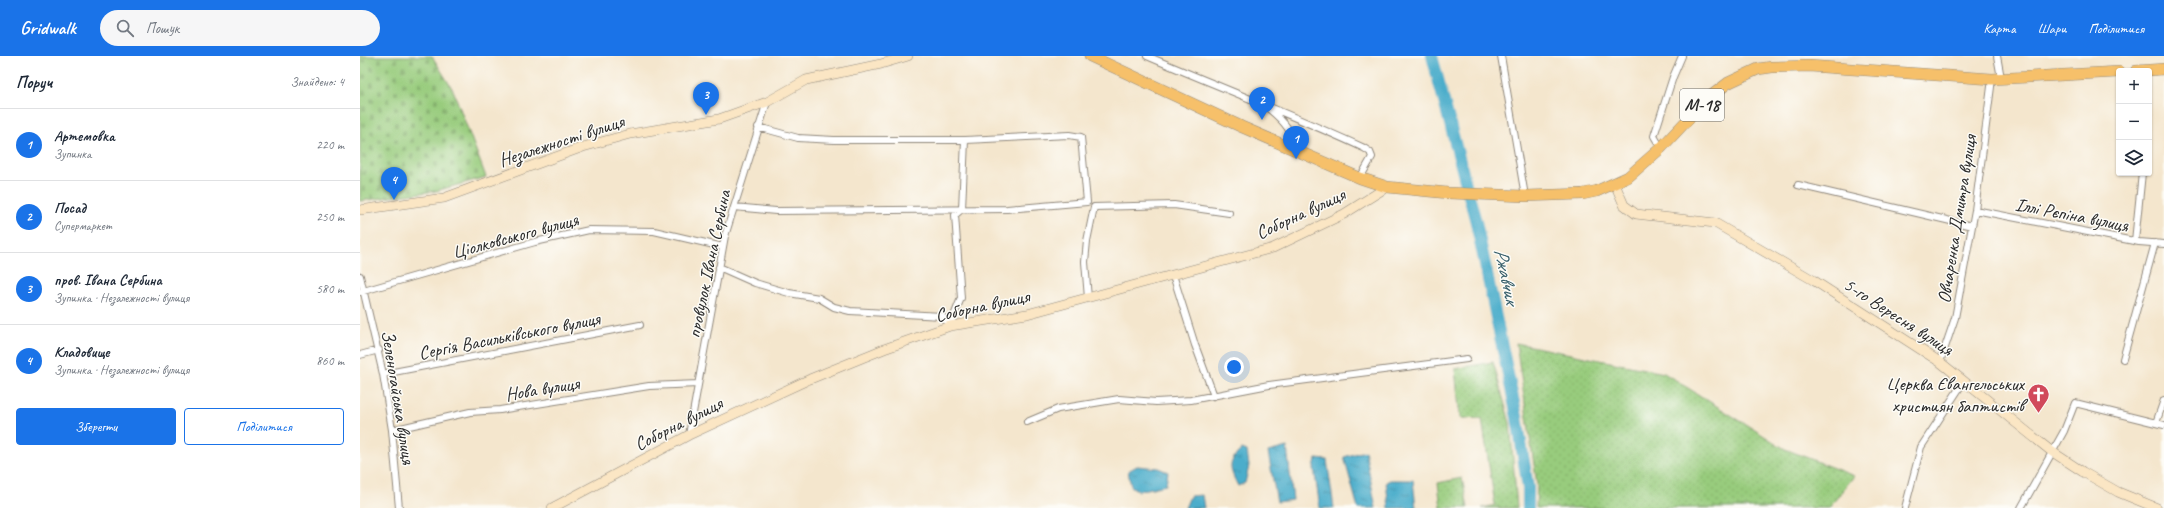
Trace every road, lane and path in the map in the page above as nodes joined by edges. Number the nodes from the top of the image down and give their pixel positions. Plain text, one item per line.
1 (908, 56) edge
2 (1090, 56) edge
3 (1147, 56) edge
4 (1501, 56) edge
5 (1682, 56) edge
6 (1997, 56) edge
7 (2164, 69) edge
8 (2152, 70) edge
9 (2116, 72) edge
10 (1997, 78) junction
11 (767, 102) junction
12 (1265, 106) junction
13 (758, 127) junction
14 (965, 140) junction
15 (1661, 148) junction
16 (1298, 152) junction
17 (2142, 176) edge
18 (1360, 178) junction
19 (1615, 184) junction
20 (1798, 185) dead end
21 (1387, 187) junction
22 (1525, 196) junction
23 (1087, 202) junction
24 (734, 207) junction
25 (1094, 207) junction
26 (962, 208) junction
27 (360, 210) edge
28 (1974, 210) junction
29 (1230, 213) dead end
30 (1972, 226) junction
31 (2135, 241) junction
32 (2155, 243) junction
33 (2164, 244) edge
34 (723, 247) junction
35 (719, 267) junction
36 (1173, 275) junction
37 (360, 276) edge
38 (362, 292) edge
39 (1088, 298) junction
40 (640, 325) dead end
41 (950, 326) junction
42 (379, 350) junction
43 (360, 355) edge
44 (1467, 359) dead end
45 (2123, 359) dead end
46 (1940, 362) junction
47 (384, 374) junction
48 (1964, 381) junction
49 (698, 384) junction
50 (1214, 396) junction
51 (2164, 400) edge
52 (1027, 422) dead end
53 (2156, 423) junction
54 (2164, 425) edge
55 (392, 430) junction
56 (689, 435) junction
57 (2051, 450) junction
58 (399, 508) edge
59 (552, 508) edge
60 (1905, 508) edge
61 (2021, 508) edge
62 (2157, 508) edge

1 - 11 street, Незалежності вулиця
2 - 16 highway, М-18
3 - 12 street
4 - 22 street
5 - 15 street
6 - 10 street, Овчаренка Дмитра вулиця
7 - 8 highway
9 - 10 highway, М-18
10 - 15 highway, М-18
10 - 28 street, Овчаренка Дмитра вулиця
11 - 13 street, провулок Івана Сербина
11 - 27 street, Незалежності вулиця
12 - 16 street
12 - 18 street
13 - 14 street
13 - 24 street, провулок Івана Сербина
14 - 23 street
14 - 26 street
15 - 19 highway, М-18
16 - 18 highway, М-18
17 - 31 street
18 - 21 highway, М-18
19 - 22 highway, М-18
19 - 46 street, 5-го Вересня вулиця
20 - 30 street
21 - 22 highway, М-18
21 - 36 street, Соборна вулиця
23 - 25 street
23 - 26 street
24 - 26 street
24 - 34 street, провулок Івана Сербина
25 - 29 street
25 - 39 street
26 - 41 street
28 - 30 street, Овчаренка Дмитра вулиця
28 - 31 street, Іллі Рєпіна вулиця
30 - 46 street, Овчаренка Дмитра вулиця
31 - 32 street, Іллі Рєпіна вулиця
32 - 33 street, Іллі Рєпіна вулиця
32 - 45 street
34 - 35 street, провулок Івана Сербина
34 - 38 street, Ціолковського вулиця
35 - 41 street
35 - 49 street, провулок Івана Сербина
36 - 39 street, Соборна вулиця
36 - 50 street
37 - 38 street, Зеленогайська вулиця
38 - 42 street, Зеленогайська вулиця
39 - 41 street, Соборна вулиця
40 - 47 street, Сергія Васильківського вулиця
41 - 56 street, Соборна вулиця
42 - 43 street
42 - 47 street, Зеленогайська вулиця
44 - 50 street
46 - 48 street, 5-го Вересня вулиця
47 - 55 street, Зеленогайська вулиця
48 - 57 street, 5-го Вересня вулиця
48 - 60 street
49 - 55 street, Нова вулиця
49 - 56 street, провулок Івана Сербина
50 - 52 street
51 - 53 street
53 - 54 street
53 - 57 street
55 - 58 street, Зеленогайська вулиця
56 - 59 street, Соборна вулиця
57 - 61 street
57 - 62 street, 5-го Вересня вулиця

